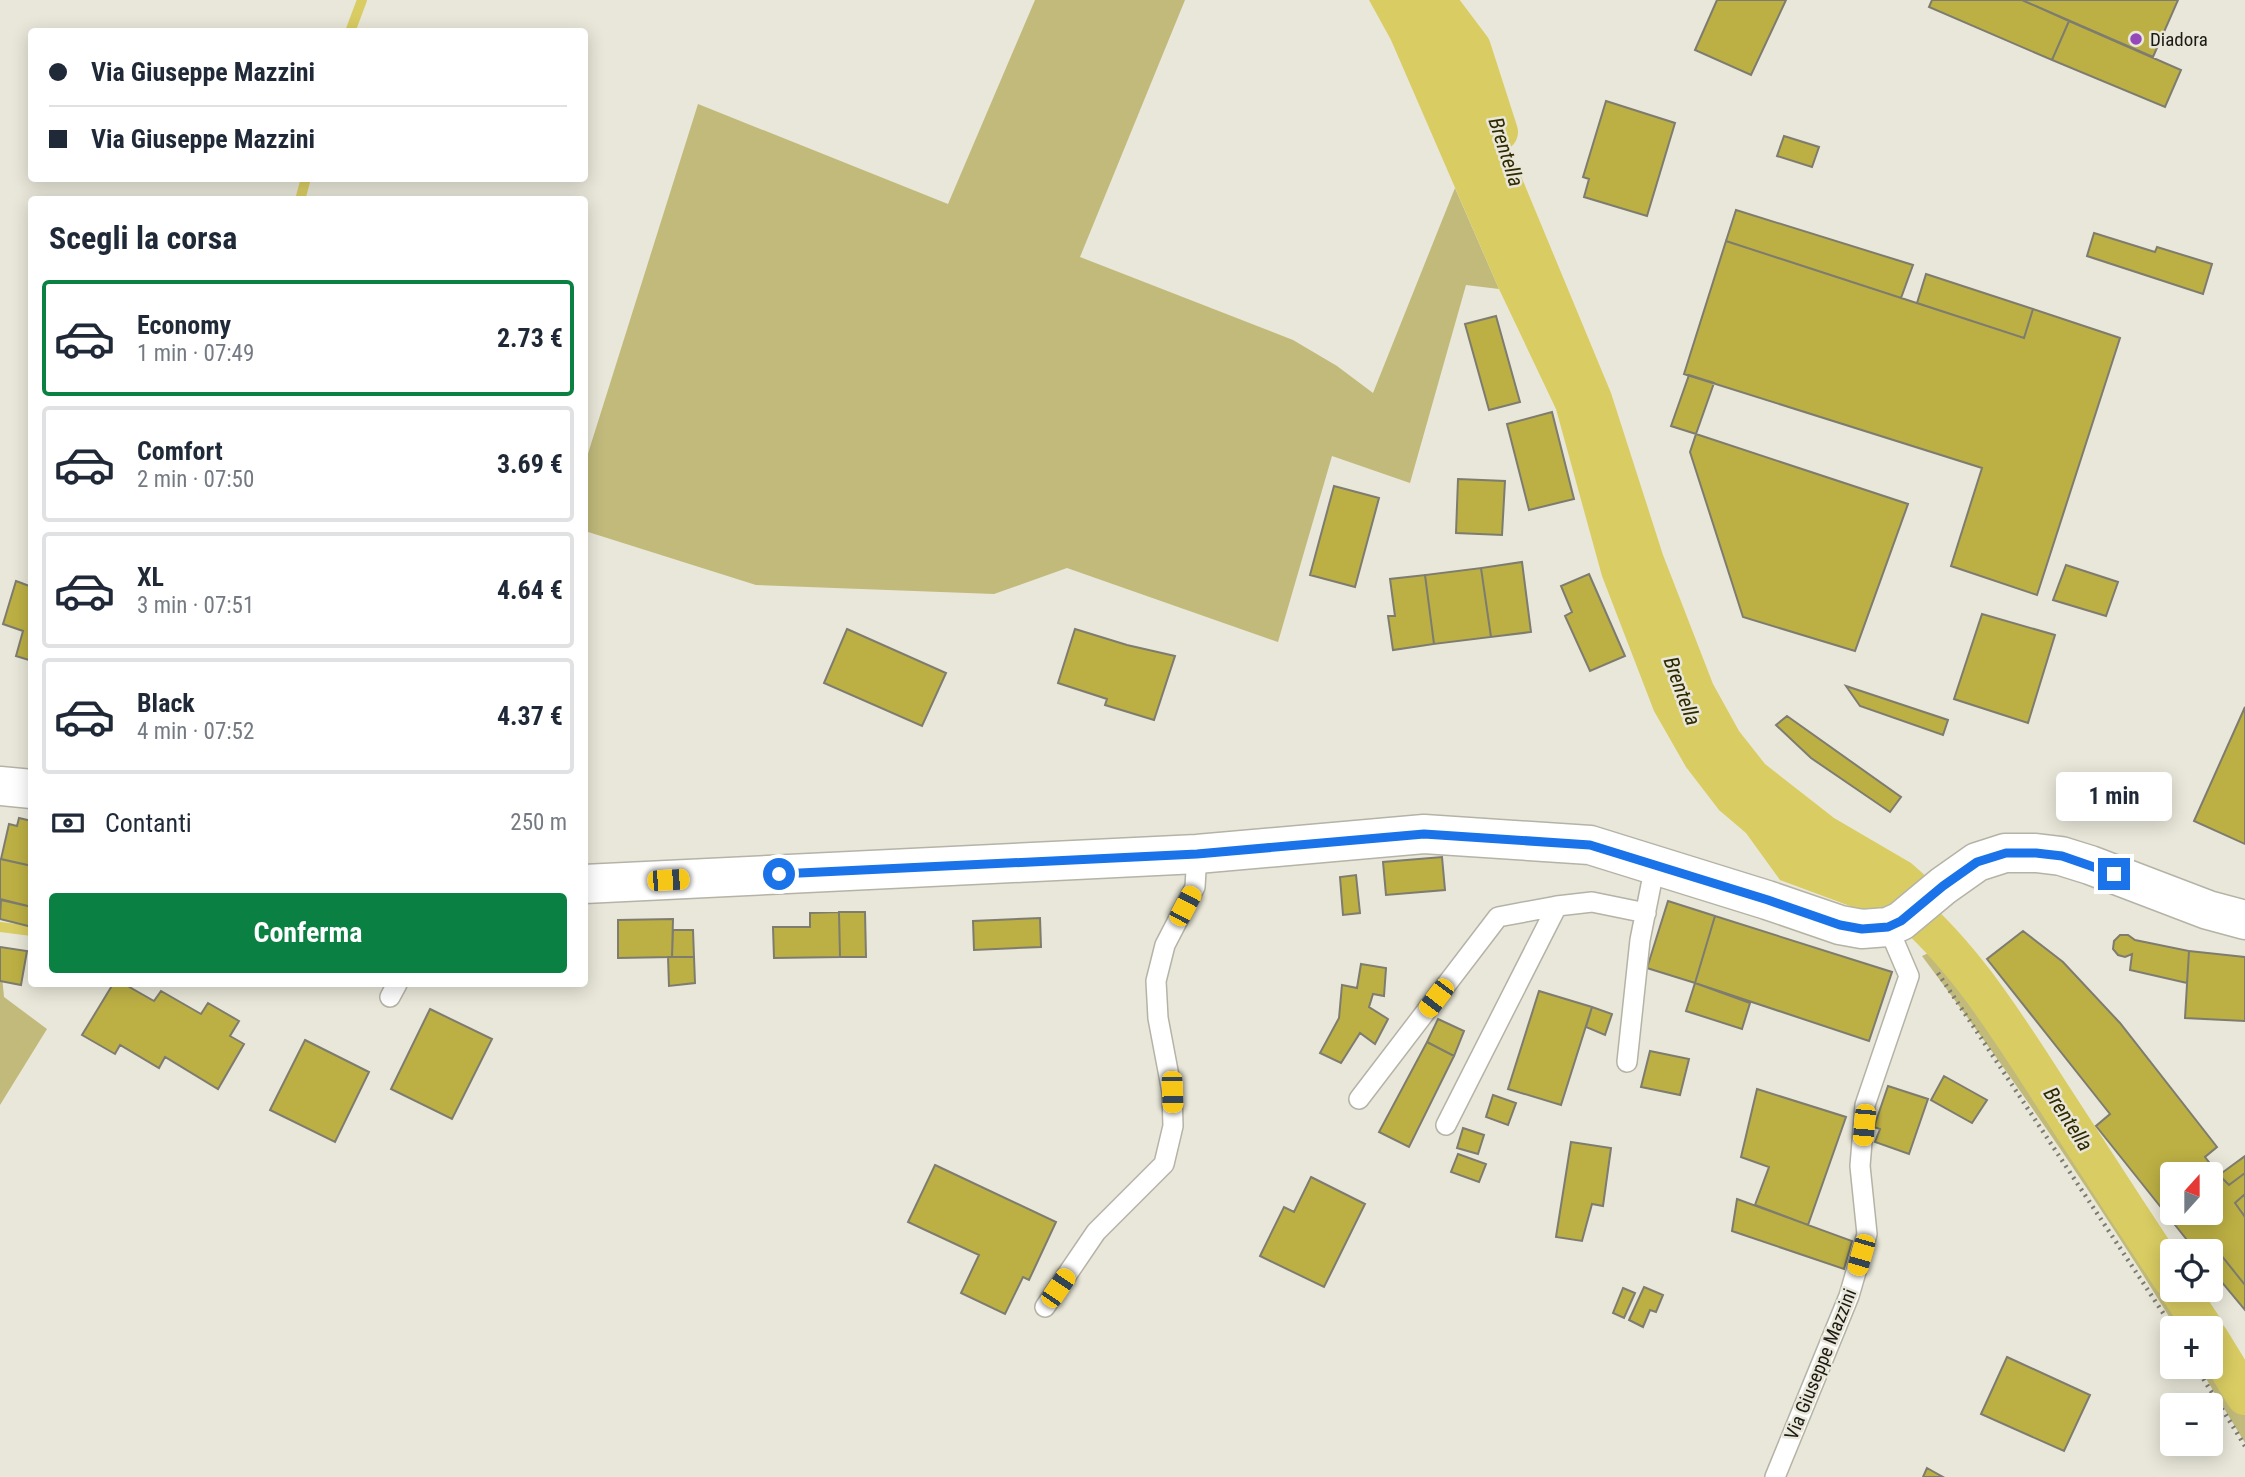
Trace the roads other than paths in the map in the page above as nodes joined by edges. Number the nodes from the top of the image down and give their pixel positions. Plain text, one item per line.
1 (0, 786) edge
2 (28, 789) edge
3 (1197, 854) junction
4 (1655, 865) junction
5 (588, 884) edge
6 (1557, 906) junction
7 (1646, 913) junction
8 (2245, 920) edge
9 (1894, 924) junction
10 (1627, 1062) dead end
11 (1359, 1099) dead end
12 (1446, 1125) dead end
13 (1045, 1307) dead end
14 (1775, 1477) edge

1 - 2 street
3 - 4 street
3 - 5 street
3 - 13 lane
4 - 7 lane
4 - 9 street
6 - 7 lane
6 - 11 lane
6 - 12 lane
7 - 10 lane
8 - 9 street
9 - 14 lane, Via Giuseppe Mazzini

